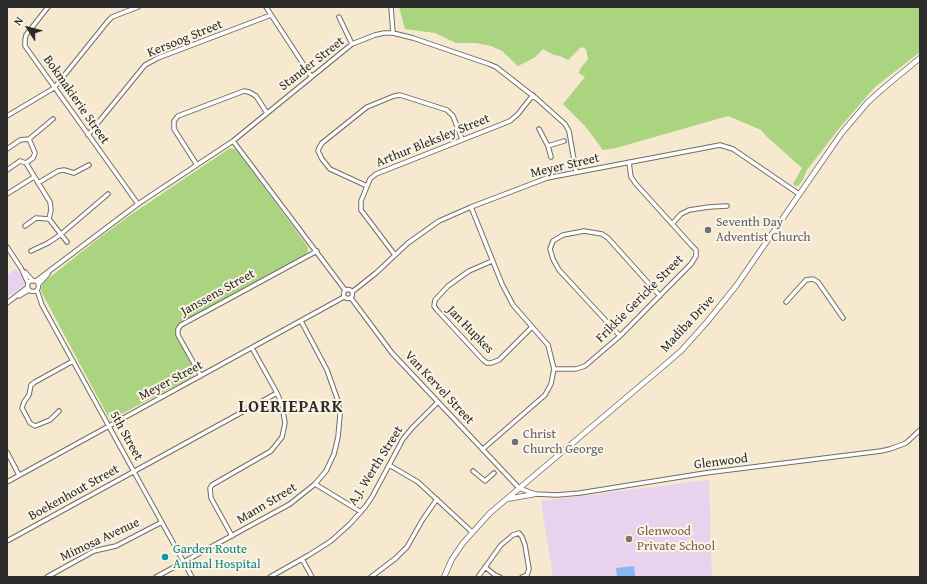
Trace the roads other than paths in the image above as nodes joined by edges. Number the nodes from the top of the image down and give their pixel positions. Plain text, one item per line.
1 (48, 7) edge
2 (138, 7) edge
3 (266, 7) edge
4 (391, 7) edge
5 (271, 15) junction
6 (339, 17) dead end
7 (393, 33) junction
8 (352, 44) junction
9 (920, 58) edge
10 (311, 76) junction
11 (54, 88) junction
12 (533, 95) junction
13 (267, 113) junction
14 (7, 116) edge
15 (53, 119) dead end
16 (539, 129) dead end
17 (88, 135) junction
18 (29, 139) junction
19 (462, 139) junction
20 (564, 140) dead end
21 (233, 141) junction
22 (548, 146) junction
23 (7, 148) edge
24 (551, 158) dead end
25 (629, 162) junction
26 (26, 163) junction
27 (89, 165) dead end
28 (197, 165) junction
29 (7, 170) edge
30 (576, 172) junction
31 (34, 177) junction
32 (38, 183) junction
33 (367, 186) junction
34 (7, 194) edge
35 (108, 194) dead end
36 (799, 194) junction
37 (138, 204) junction
38 (727, 206) dead end
39 (471, 207) junction
40 (49, 219) junction
41 (672, 224) junction
42 (25, 226) dead end
43 (60, 235) junction
44 (67, 242) dead end
45 (7, 247) edge
46 (31, 251) dead end
47 (316, 251) junction
48 (395, 255) junction
49 (492, 261) junction
50 (21, 268) junction
51 (36, 282) junction
52 (31, 288) junction
53 (345, 290) junction
54 (352, 292) junction
55 (660, 296) junction
56 (344, 297) junction
57 (350, 298) junction
58 (786, 302) dead end
59 (7, 303) edge
60 (843, 318) dead end
61 (300, 322) junction
62 (532, 327) junction
63 (620, 336) junction
64 (252, 348) junction
65 (73, 361) junction
66 (554, 369) junction
67 (201, 376) junction
68 (277, 393) junction
69 (438, 402) junction
70 (59, 410) dead end
71 (109, 426) junction
72 (920, 430) edge
73 (483, 449) junction
74 (7, 452) edge
75 (389, 464) junction
76 (473, 470) dead end
77 (134, 472) junction
78 (494, 473) dead end
79 (19, 475) junction
80 (7, 482) edge
81 (315, 484) junction
82 (519, 488) junction
83 (535, 494) junction
84 (437, 499) junction
85 (506, 499) junction
86 (361, 512) junction
87 (162, 522) junction
88 (472, 532) junction
89 (232, 536) junction
90 (7, 542) edge
91 (302, 559) junction
92 (183, 562) junction
93 (485, 567) junction
94 (47, 577) edge
95 (156, 577) edge
96 (192, 577) edge
97 (270, 577) edge
98 (312, 577) edge
99 (372, 577) edge
100 (444, 577) edge
101 (478, 577) edge
102 (500, 577) edge
103 (522, 577) edge

1 - 11 street, Bokmakierie Street
2 - 11 street
3 - 5 street
4 - 7 street
5 - 10 street
5 - 17 street, Kersoog Street
6 - 8 street
7 - 8 street, Stander Street
7 - 12 street, Stander Street
8 - 10 street, Stander Street
9 - 36 street, Madiba Drive
10 - 13 street, Stander Street
11 - 14 street
11 - 17 street, Bokmakierie Street
12 - 19 street, Arthur Bleksley Street
12 - 30 street, Stander Street
13 - 21 street, Stander Street
13 - 28 street
15 - 18 street
16 - 22 street
17 - 37 street, Bokmakierie Street
18 - 23 street
18 - 26 street
19 - 33 street, Arthur Bleksley Street
19 - 33 street
20 - 22 street
21 - 28 street, Stander Street
21 - 47 street
22 - 24 street
25 - 30 street, Meyer Street
25 - 36 street, Meyer Street
25 - 41 street, Frikkie Gericke Street
26 - 29 street
26 - 31 street
27 - 32 street
28 - 37 street, Stander Street
30 - 39 street, Meyer Street
31 - 32 street
31 - 34 street
32 - 40 street
33 - 48 street, Arthur Bleksley Street
35 - 43 street
36 - 82 street, Madiba Drive
37 - 51 street, Stander Street
38 - 41 street
39 - 48 street, Meyer Street
39 - 49 street
40 - 42 street
40 - 43 street
41 - 55 street, Frikkie Gericke Street
43 - 44 street
43 - 46 street
45 - 50 street
47 - 53 street
47 - 67 street, Janssens Street
48 - 54 street, Meyer Street
49 - 62 street
49 - 62 street, Jan Hupkes
50 - 51 street
50 - 52 street
51 - 52 street, Stander Street
51 - 52 street
52 - 59 street
52 - 65 street, 5th Street
53 - 54 street
53 - 56 street
54 - 57 street
55 - 63 street, Frikkie Gericke Street
55 - 63 street
56 - 57 street
56 - 61 street, Meyer Street
57 - 69 street, Van Kervel Street
58 - 60 street
61 - 64 street, Meyer Street
61 - 81 street, Mann Street
62 - 66 street
63 - 66 street, Frikkie Gericke Street
64 - 67 street, Meyer Street
64 - 68 street
65 - 70 street
65 - 71 street, 5th Street
66 - 73 street
67 - 71 street, Meyer Street
68 - 77 street, Boekenhout Street
68 - 89 street
69 - 73 street, Van Kervel Street
69 - 75 street, A.J. Werth Street
71 - 77 street, 5th Street
71 - 79 street, Meyer Street
72 - 83 street, Glenwood
73 - 82 street, Van Kervel Street
74 - 79 street
75 - 84 street
75 - 86 street, A.J. Werth Street
76 - 78 street
77 - 87 street, 5th Street
77 - 90 street, Boekenhout Street
79 - 80 street, Meyer Street
81 - 86 street
81 - 89 street, Mann Street
82 - 83 street, Glenwood
82 - 85 street, Madiba Drive
83 - 85 street
84 - 88 street
84 - 99 street
85 - 88 street, Madiba Drive
86 - 91 street, A.J. Werth Street
87 - 92 street, 5th Street
87 - 94 street, Mimosa Avenue
88 - 100 street, Madiba Drive
89 - 92 street, Mann Street
91 - 97 street, A.J. Werth Street
91 - 98 street
92 - 95 street, Mann Street
92 - 96 street, 5th Street
93 - 101 street
93 - 102 street
93 - 103 street

